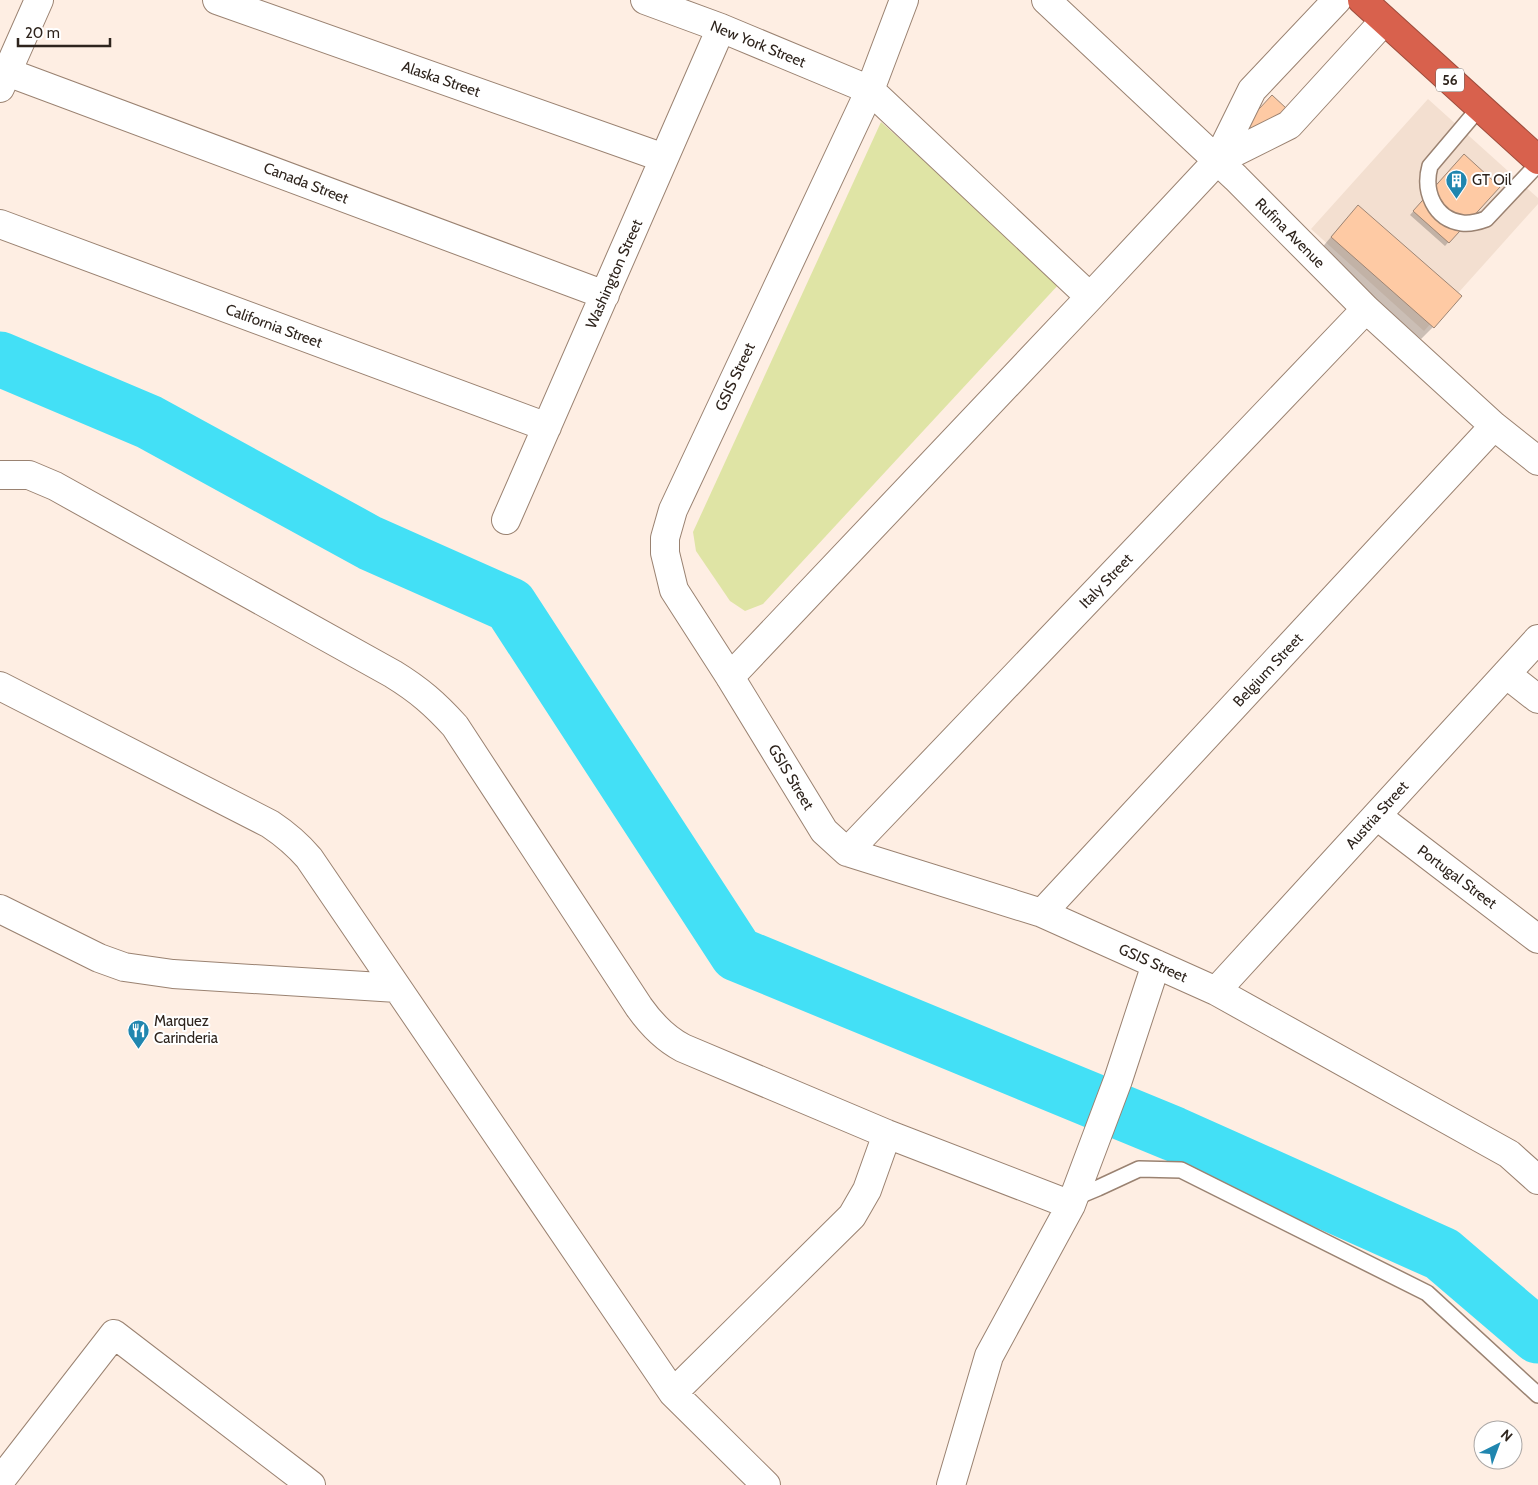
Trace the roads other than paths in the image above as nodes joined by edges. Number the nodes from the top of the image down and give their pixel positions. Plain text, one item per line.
1 (39, 0) edge
2 (217, 0) edge
3 (645, 0) edge
4 (904, 0) edge
5 (1046, 0) edge
6 (1337, 0) edge
7 (1362, 0) edge
8 (1384, 21) junction
9 (721, 28) junction
10 (4, 80) edge
11 (870, 90) junction
12 (1480, 107) junction
13 (664, 158) junction
14 (1538, 160) edge
15 (1217, 161) junction
16 (1538, 164) edge
17 (0, 224) edge
18 (605, 295) junction
19 (1090, 297) junction
20 (1366, 309) junction
21 (1494, 426) junction
22 (547, 427) junction
23 (1538, 461) edge
24 (0, 475) edge
25 (506, 520) dead end
26 (1538, 638) edge
27 (1506, 674) junction
28 (730, 677) junction
29 (0, 686) edge
30 (1538, 699) edge
31 (1377, 816) junction
32 (847, 852) junction
33 (0, 909) edge
34 (1042, 913) junction
35 (1538, 939) edge
36 (1156, 964) junction
37 (397, 988) junction
38 (1216, 991) junction
39 (887, 1134) junction
40 (1538, 1180) edge
41 (1072, 1202) junction
42 (673, 1394) junction
43 (1538, 1395) edge
44 (0, 1481) edge
45 (311, 1485) edge
46 (766, 1485) edge
47 (951, 1485) edge

1 - 10 street
2 - 13 street, Alaska Street
3 - 9 street, New York Street
4 - 11 street, GSIS Street
5 - 15 street, Rufina Avenue
6 - 15 street
7 - 8 highway, 56
8 - 12 highway, 56
8 - 15 street
9 - 11 street, New York Street
9 - 13 street, Washington Street
10 - 18 street, Canada Street
11 - 19 street
11 - 28 street, GSIS Street
12 - 14 highway, 56
12 - 16 lane
13 - 18 street, Washington Street
15 - 19 street
15 - 20 street, Rufina Avenue
17 - 22 street, California Street
18 - 22 street, Washington Street
19 - 28 street
20 - 21 street, Rufina Avenue
20 - 32 street, Italy Street
21 - 23 street, Rufina Avenue
21 - 34 street, Belgium Street
22 - 25 street, Washington Street
24 - 39 street
26 - 27 street, Austria Street
27 - 30 street
27 - 31 street, Austria Street
28 - 32 street, GSIS Street
29 - 37 street
31 - 35 street, Portugal Street
31 - 38 street, Austria Street
32 - 34 street, GSIS Street
33 - 37 street
34 - 36 street, GSIS Street
36 - 38 street, GSIS Street
36 - 41 street
37 - 42 street
38 - 40 street, GSIS Street
39 - 41 street
39 - 42 street
41 - 43 lane
41 - 47 street
42 - 46 street
44 - 45 street

